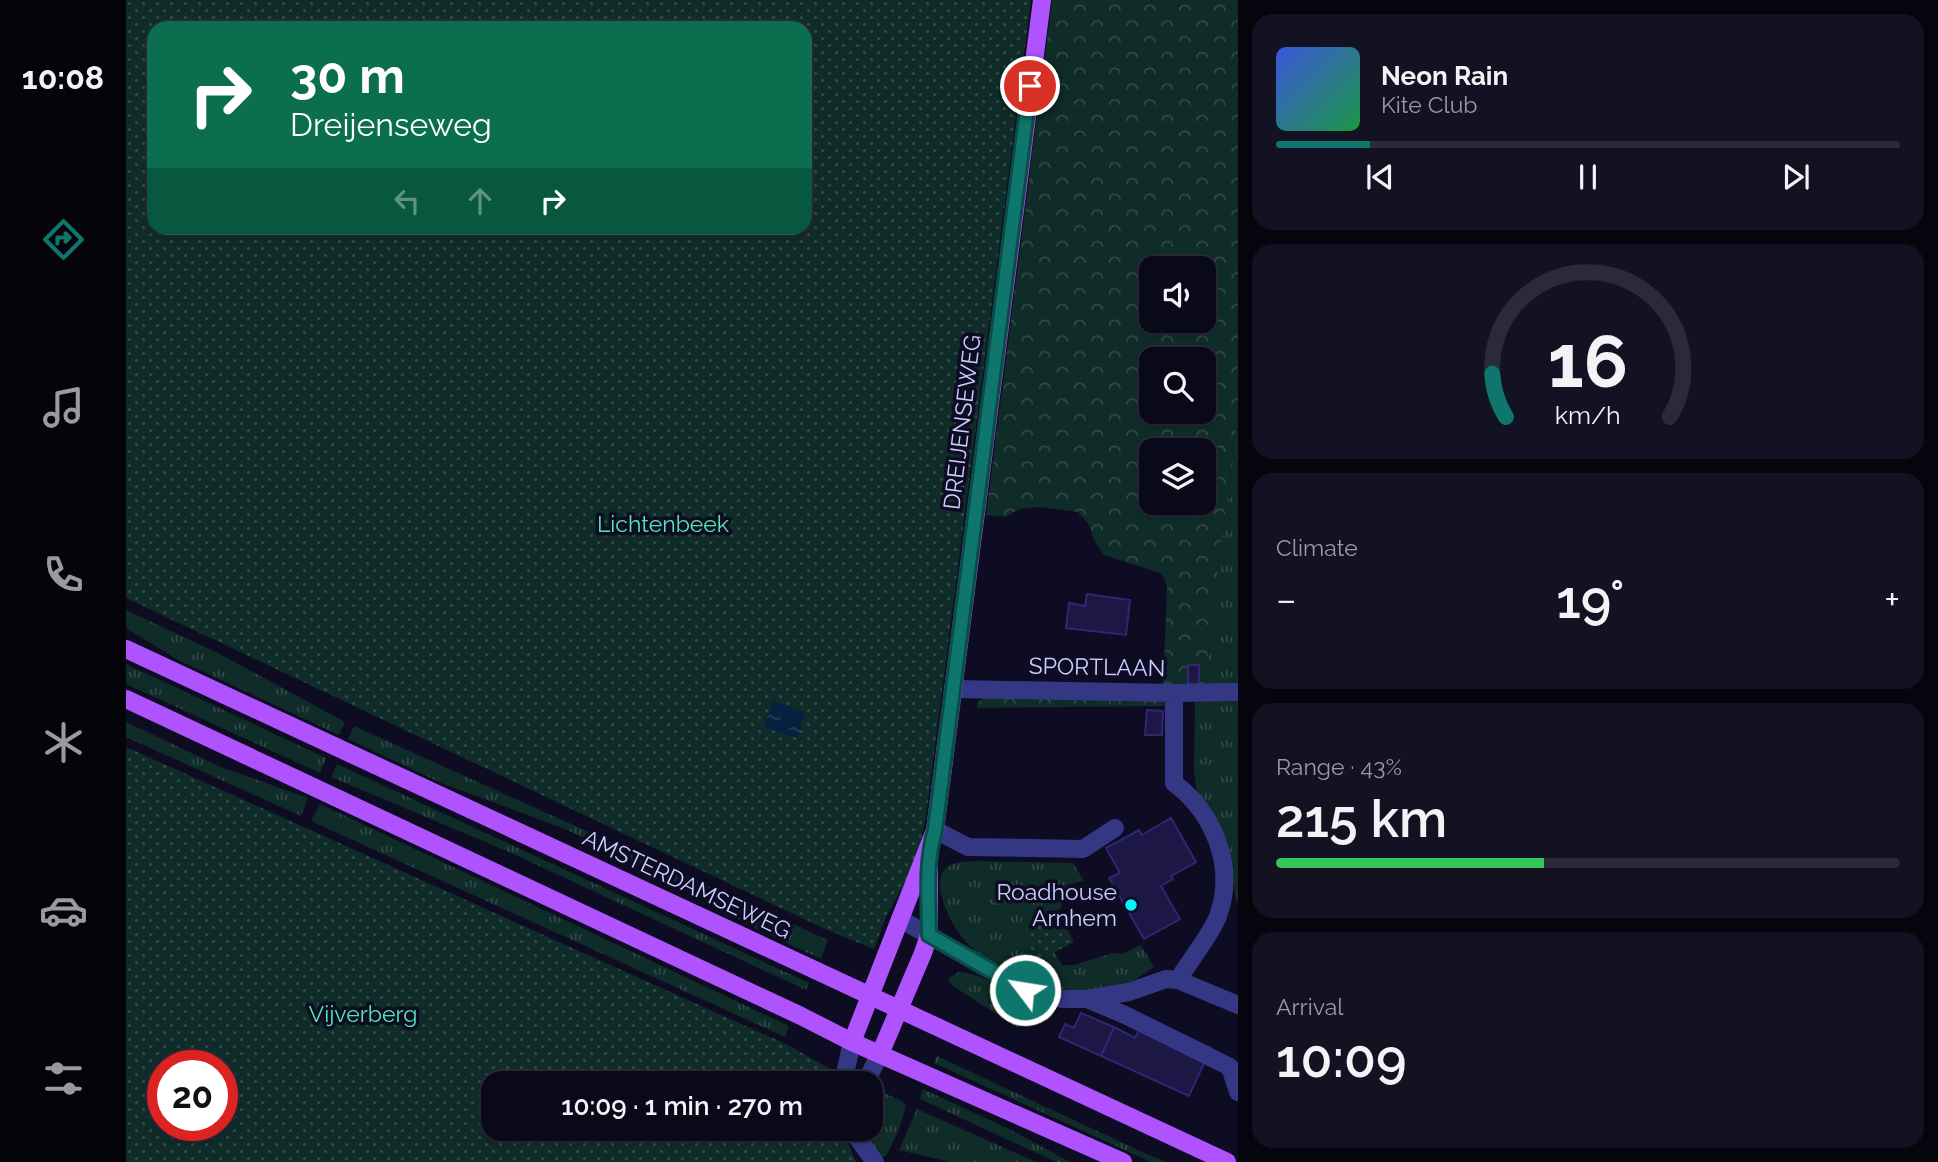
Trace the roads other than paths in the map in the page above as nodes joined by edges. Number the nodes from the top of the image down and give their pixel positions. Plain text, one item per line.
1 (1042, 0) edge
2 (126, 649) edge
3 (955, 689) junction
4 (1238, 692) edge
5 (1174, 693) junction
6 (126, 699) edge
7 (1115, 828) dead end
8 (935, 830) junction
9 (929, 849) junction
10 (900, 919) junction
11 (929, 935) junction
12 (1178, 980) junction
13 (869, 997) junction
14 (1087, 999) junction
15 (1238, 1005) edge
16 (900, 1010) junction
17 (852, 1042) junction
18 (880, 1054) junction
19 (1234, 1069) edge
20 (846, 1071) edge
21 (871, 1071) edge
22 (1238, 1092) edge
23 (860, 1141) edge
24 (875, 1162) edge
25 (1123, 1162) edge
26 (1227, 1162) edge

1 - 3 main road, DREIJENSEWEG
2 - 13 main road, AMSTERDAMSEWEG
3 - 5 street, SPORTLAAN
3 - 8 main road, DREIJENSEWEG
4 - 5 street, SPORTLAAN
5 - 12 street
6 - 17 main road
7 - 8 street
8 - 9 main road, DREIJENSEWEG
9 - 10 main road, DREIJENSEWEG
9 - 11 main road, DREIJENSEWEG
10 - 11 street
10 - 13 main road, DREIJENSEWEG
11 - 14 street
11 - 16 main road, DREIJENSEWEG
12 - 14 street
12 - 15 street
13 - 16 main road, AMSTERDAMSEWEG
13 - 17 main road, DREIJENSEWEG
14 - 19 street
16 - 18 main road, DREIJENSEWEG
16 - 26 main road, AMSTERDAMSEWEG
17 - 18 main road
17 - 20 street
18 - 21 street
18 - 25 main road
19 - 22 street
23 - 24 street

